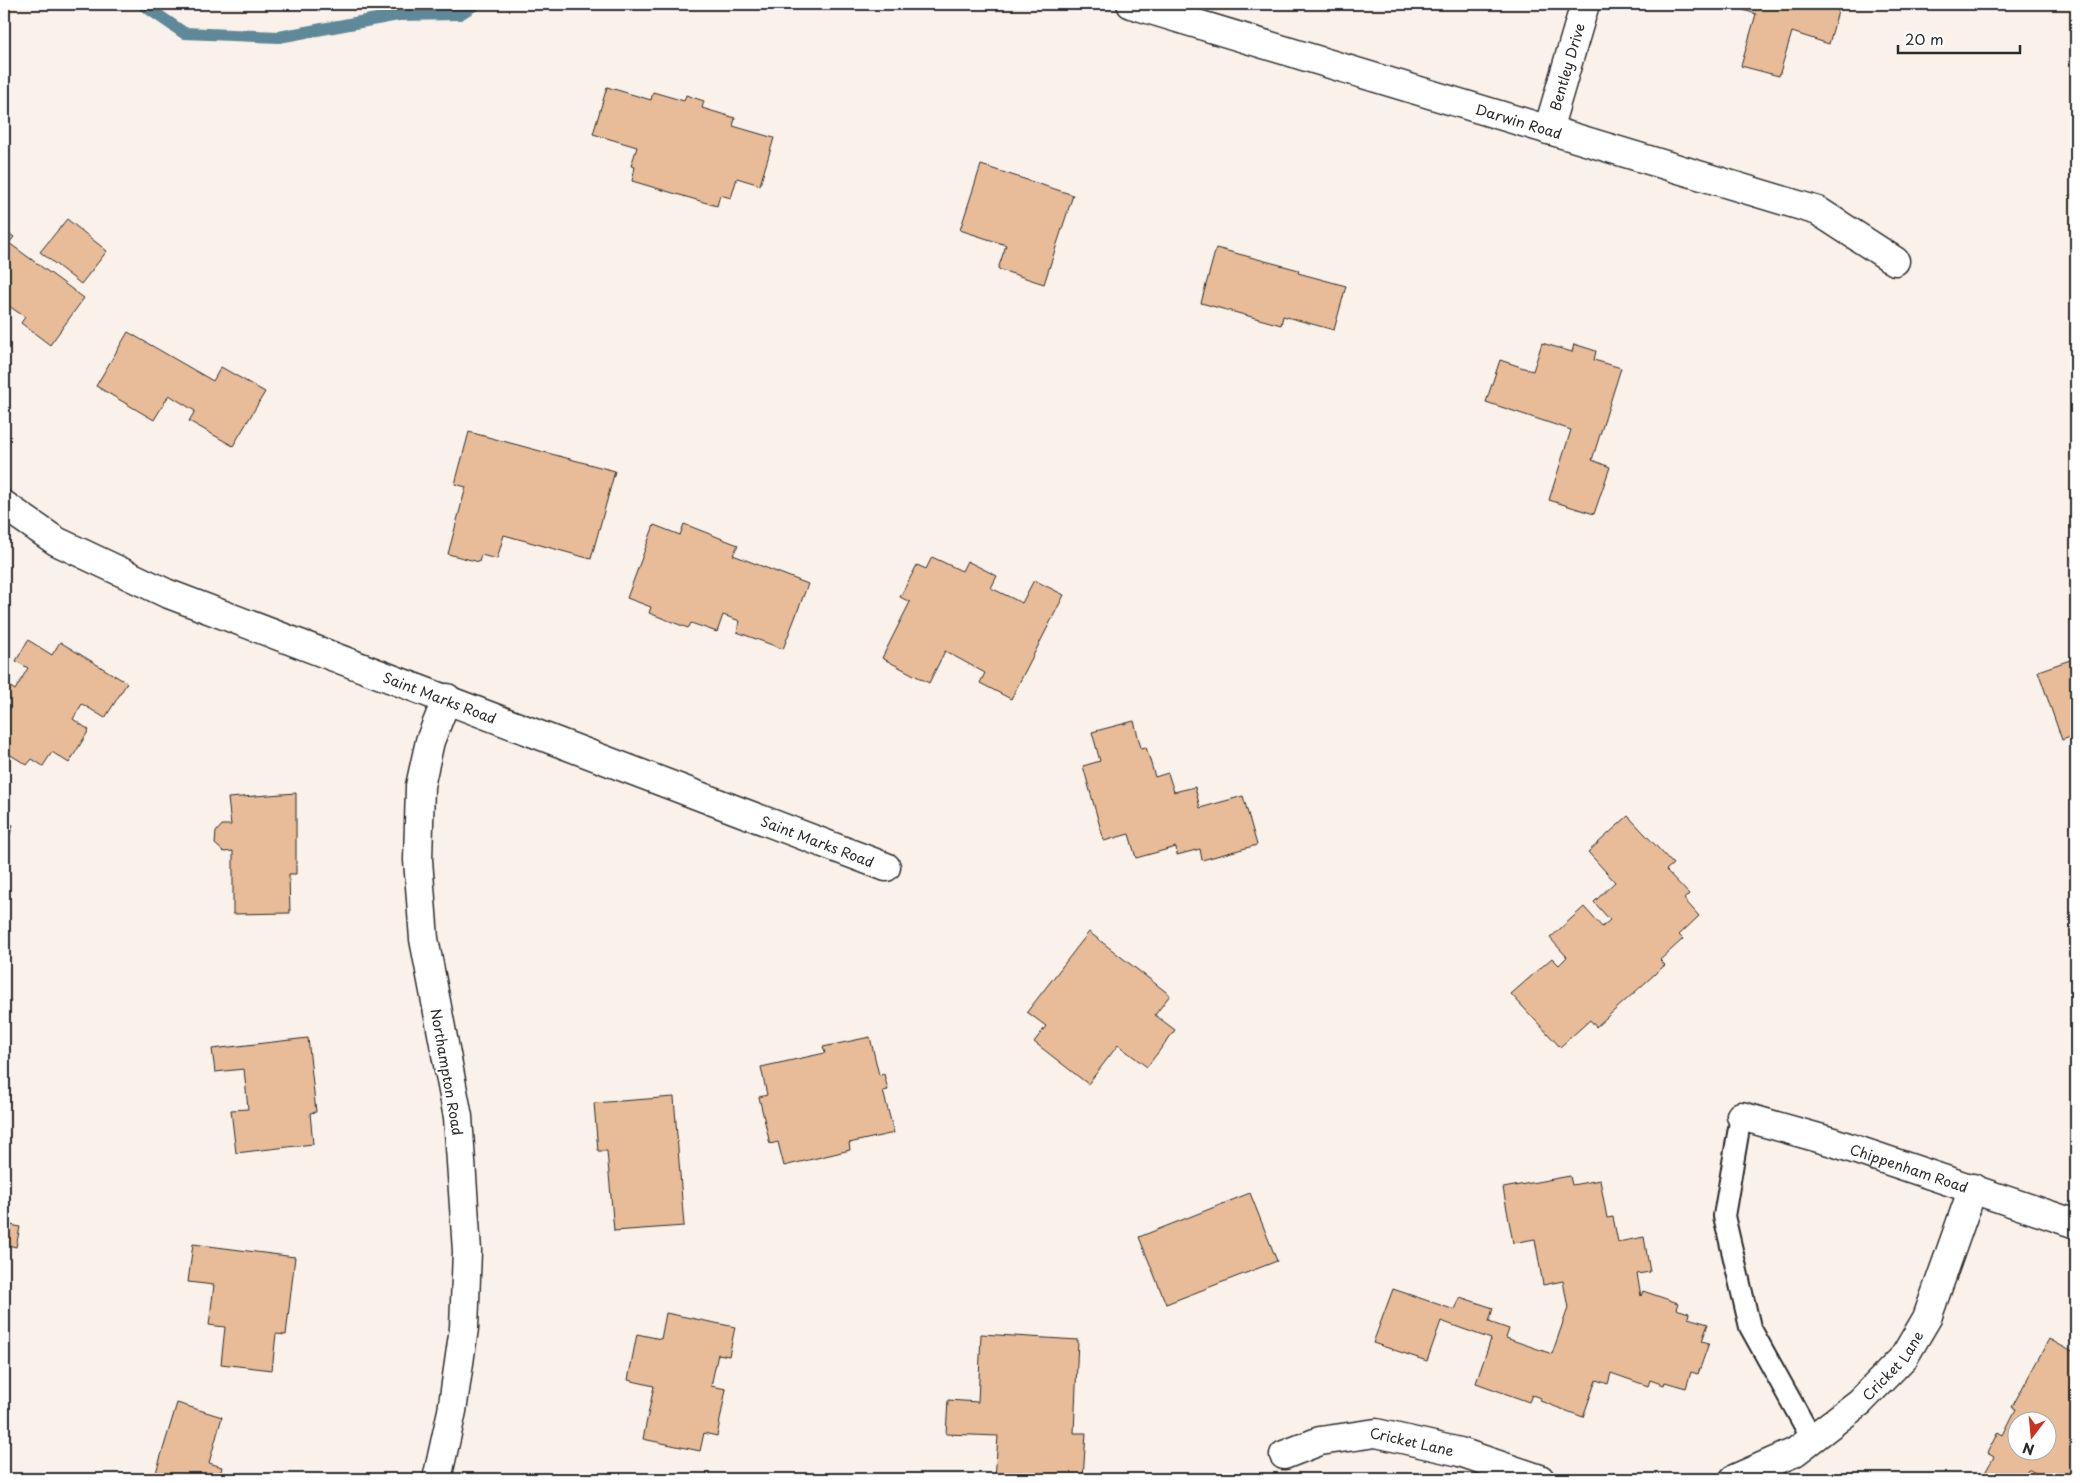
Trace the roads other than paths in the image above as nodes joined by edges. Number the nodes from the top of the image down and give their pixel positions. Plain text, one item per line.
1 (1131, 4) edge
2 (1585, 4) edge
3 (1548, 130) junction
4 (1895, 262) dead end
5 (4, 505) edge
6 (446, 698) junction
7 (886, 867) dead end
8 (1742, 1116) joint
9 (1973, 1188) junction
10 (2076, 1224) edge
11 (1812, 1438) junction
12 (1284, 1455) dead end
13 (437, 1479) edge
14 (1540, 1479) edge
15 (1734, 1479) edge

1 - 3 street, Darwin Road
2 - 3 street, Bentley Drive
3 - 4 street, Darwin Road
5 - 6 street, Saint Marks Road
6 - 7 street, Saint Marks Road
6 - 13 street, Northampton Road
8 - 9 street, Chippenham Road
8 - 11 lane
9 - 10 street, Chippenham Road
9 - 11 street, Cricket Lane
11 - 15 street, Cricket Lane
12 - 14 street, Cricket Lane

